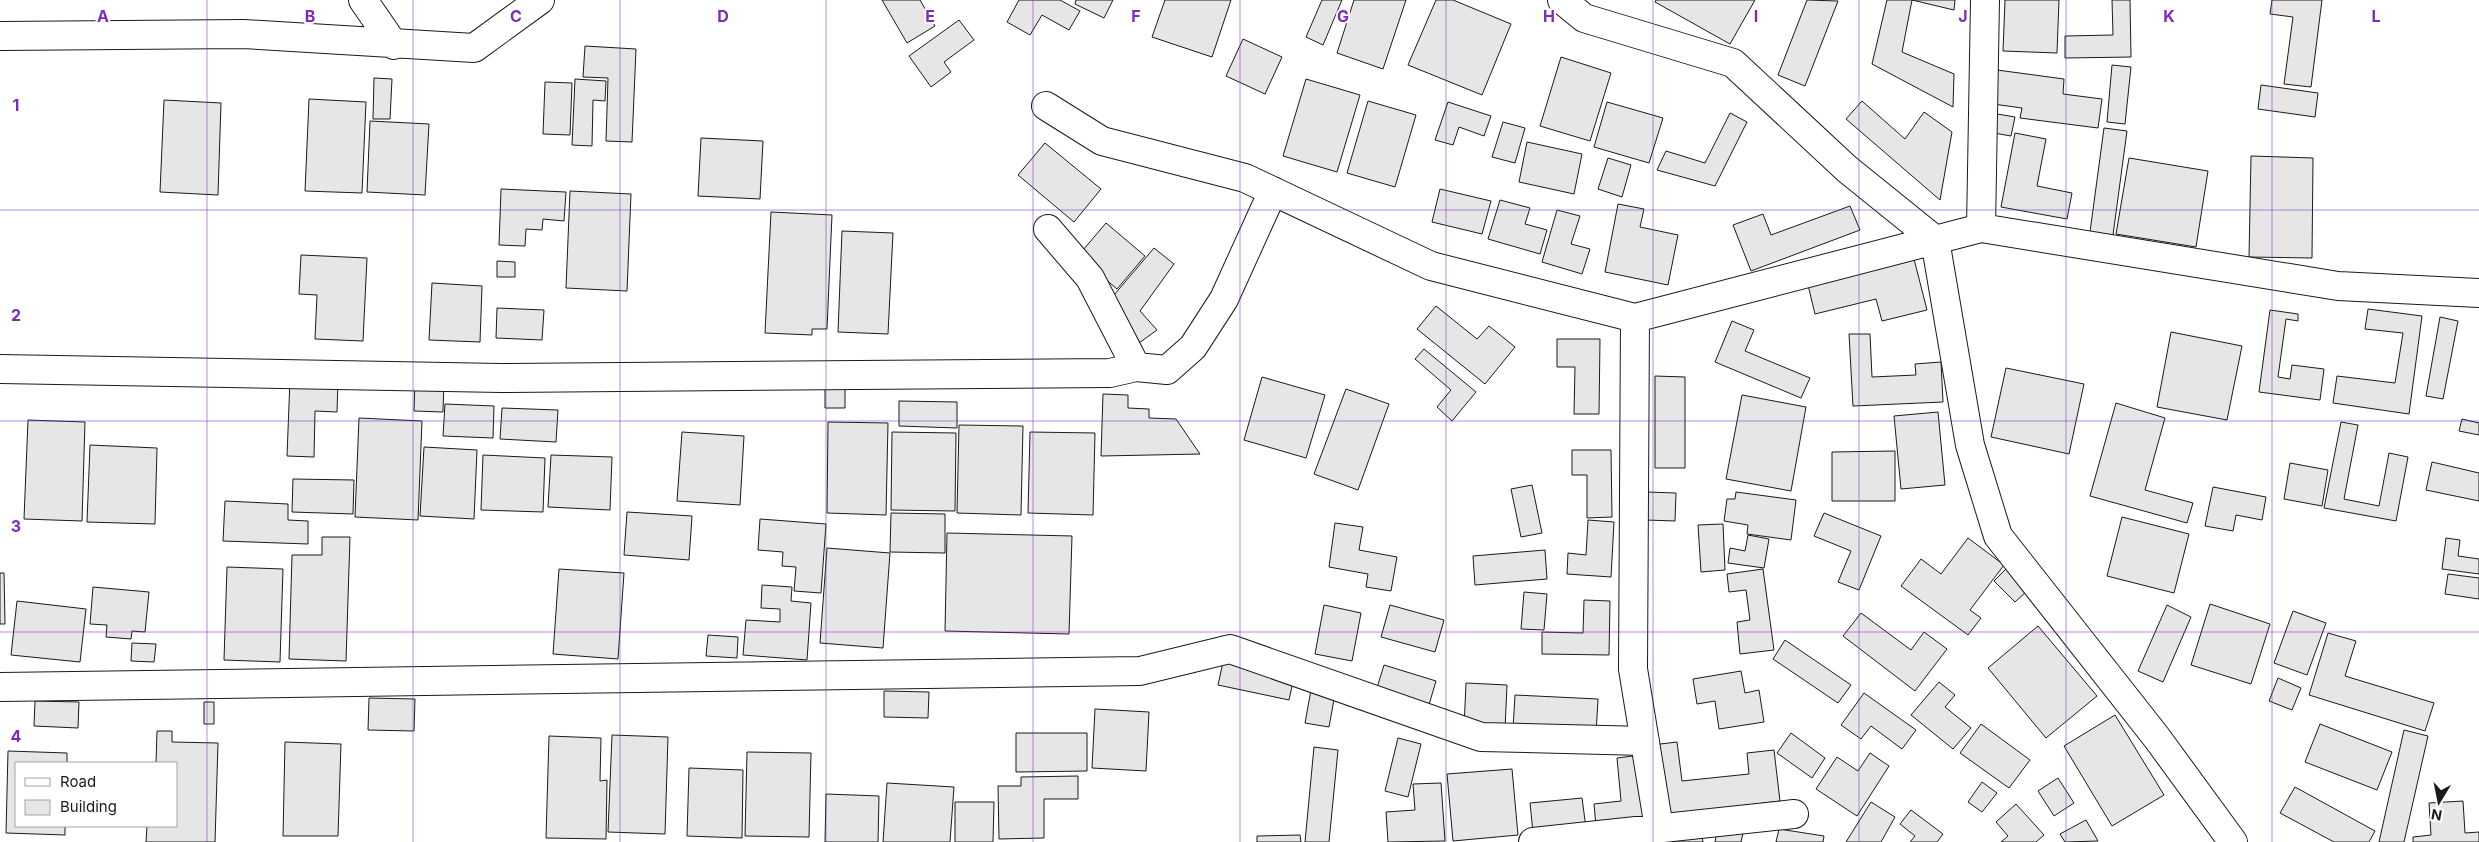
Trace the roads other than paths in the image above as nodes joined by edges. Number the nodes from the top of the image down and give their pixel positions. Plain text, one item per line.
1 (363, 0) edge
2 (540, 0) edge
3 (1562, 0) edge
4 (1985, 0) edge
5 (0, 36) edge
6 (394, 45) junction
7 (1046, 106) dead end
8 (1273, 191) junction
9 (1980, 228) junction
10 (1048, 229) dead end
11 (1935, 240) junction
12 (2479, 293) edge
13 (1635, 318) junction
14 (1136, 367) junction
15 (0, 370) edge
16 (0, 687) edge
17 (1645, 742) junction
18 (1794, 814) dead end
19 (1658, 828) junction
20 (1533, 842) edge
21 (2233, 842) edge

1 - 6 street
2 - 6 street
3 - 11 street
4 - 9 street
5 - 6 street
7 - 8 street
8 - 13 street
8 - 14 street
9 - 11 street
9 - 12 street
10 - 14 street
11 - 13 street
11 - 21 street
13 - 17 street
14 - 15 street
16 - 17 street
17 - 19 street
18 - 19 street
19 - 20 street

